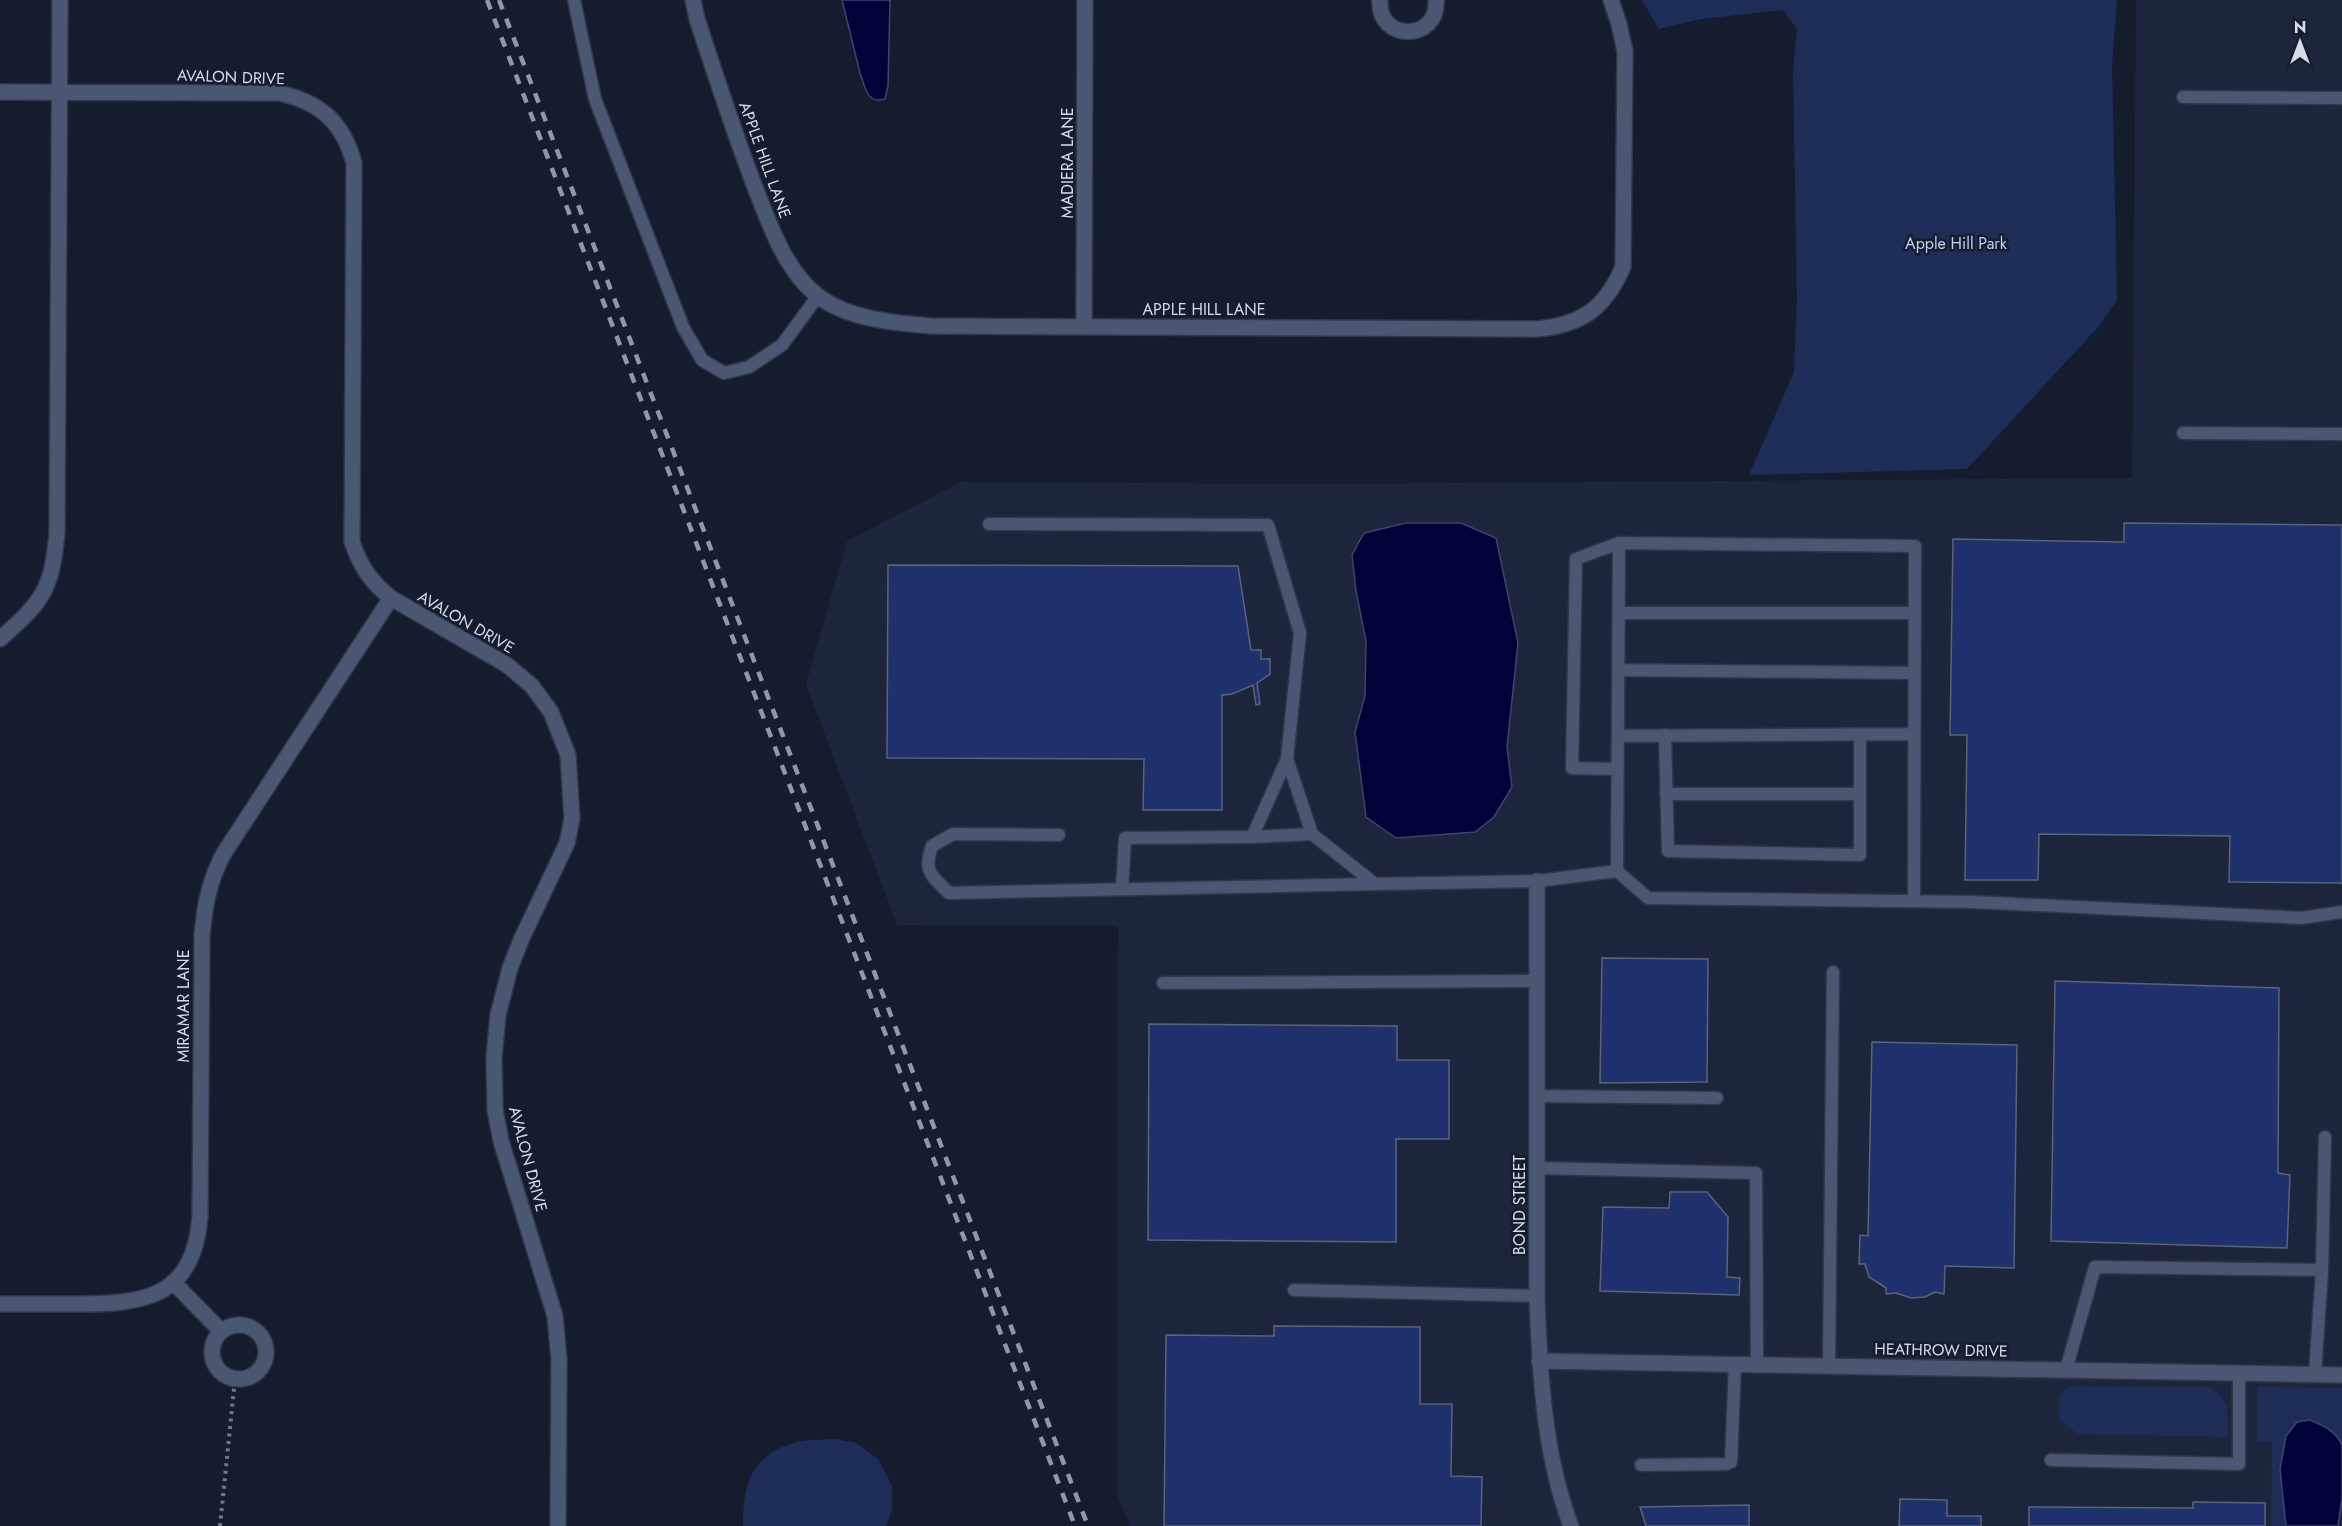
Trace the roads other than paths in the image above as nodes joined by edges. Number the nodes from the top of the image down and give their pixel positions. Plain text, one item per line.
1 (60, 0) edge
2 (574, 0) edge
3 (693, 0) edge
4 (1085, 0) edge
5 (1380, 0) edge
6 (1436, 0) edge
7 (1611, 0) edge
8 (0, 92) edge
9 (60, 93) junction
10 (2183, 97) dead end
11 (2342, 98) edge
12 (818, 296) junction
13 (1084, 327) junction
14 (2183, 434) dead end
15 (2342, 434) edge
16 (989, 524) dead end
17 (1619, 543) junction
18 (391, 598) junction
19 (1619, 613) junction
20 (1914, 613) junction
21 (0, 639) edge
22 (1618, 670) junction
23 (1914, 673) junction
24 (1914, 734) junction
25 (1665, 735) junction
26 (1860, 735) junction
27 (1618, 736) junction
28 (1287, 759) junction
29 (1617, 769) junction
30 (1666, 794) junction
31 (1860, 794) junction
32 (1312, 834) junction
33 (1059, 835) dead end
34 (1252, 837) junction
35 (1617, 871) junction
36 (1537, 881) junction
37 (1375, 884) junction
38 (1122, 889) junction
39 (1914, 901) junction
40 (2342, 912) edge
41 (1833, 972) dead end
42 (1537, 981) junction
43 (1163, 983) dead end
44 (1537, 1096) junction
45 (1717, 1098) dead end
46 (2325, 1137) dead end
47 (1537, 1168) junction
48 (2322, 1270) junction
49 (173, 1282) junction
50 (1294, 1290) dead end
51 (1537, 1296) junction
52 (0, 1304) edge
53 (221, 1331) junction
54 (1539, 1361) junction
55 (1735, 1364) junction
56 (1757, 1365) junction
57 (1829, 1366) junction
58 (2066, 1370) junction
59 (2239, 1373) junction
60 (2315, 1374) junction
61 (2342, 1375) edge
62 (2051, 1460) dead end
63 (1641, 1465) dead end
64 (558, 1526) edge
65 (1571, 1526) edge

1 - 9 street
2 - 12 lane
3 - 12 street, APPLE HILL LANE
4 - 13 street, MADIERA LANE
5 - 6 street
7 - 13 street, APPLE HILL LANE
8 - 9 street, AVALON DRIVE
9 - 18 street, AVALON DRIVE
9 - 21 street
10 - 11 lane
12 - 13 street, APPLE HILL LANE
14 - 15 lane
16 - 28 lane
17 - 19 lane
17 - 20 lane
17 - 29 lane
18 - 49 street, MIRAMAR LANE
18 - 64 street, AVALON DRIVE
19 - 20 lane
19 - 22 lane
20 - 23 lane
22 - 23 lane
22 - 27 lane
23 - 24 lane
24 - 26 lane
24 - 39 lane
25 - 26 lane
25 - 27 lane
25 - 30 lane
26 - 31 lane
27 - 29 lane
28 - 32 lane
28 - 34 lane
29 - 35 lane
30 - 31 lane
30 - 31 lane
32 - 34 lane
32 - 37 lane
33 - 38 lane
34 - 38 lane
35 - 36 lane
35 - 39 lane
36 - 37 lane
36 - 42 street, BOND STREET
37 - 38 lane
39 - 40 lane
41 - 57 lane
42 - 43 lane
42 - 44 street, BOND STREET
44 - 45 lane
44 - 47 street, BOND STREET
46 - 48 lane
47 - 51 street, BOND STREET
47 - 56 lane
48 - 58 lane
48 - 60 lane
49 - 52 street, MIRAMAR LANE
49 - 53 street
50 - 51 lane
51 - 54 street, BOND STREET
53 - 53 street
54 - 55 street, HEATHROW DRIVE
54 - 65 street, BOND STREET
55 - 56 street, HEATHROW DRIVE
55 - 63 lane
56 - 57 street, HEATHROW DRIVE
57 - 58 street, HEATHROW DRIVE
58 - 59 street, HEATHROW DRIVE
59 - 60 street, HEATHROW DRIVE
59 - 62 lane
60 - 61 street, HEATHROW DRIVE

